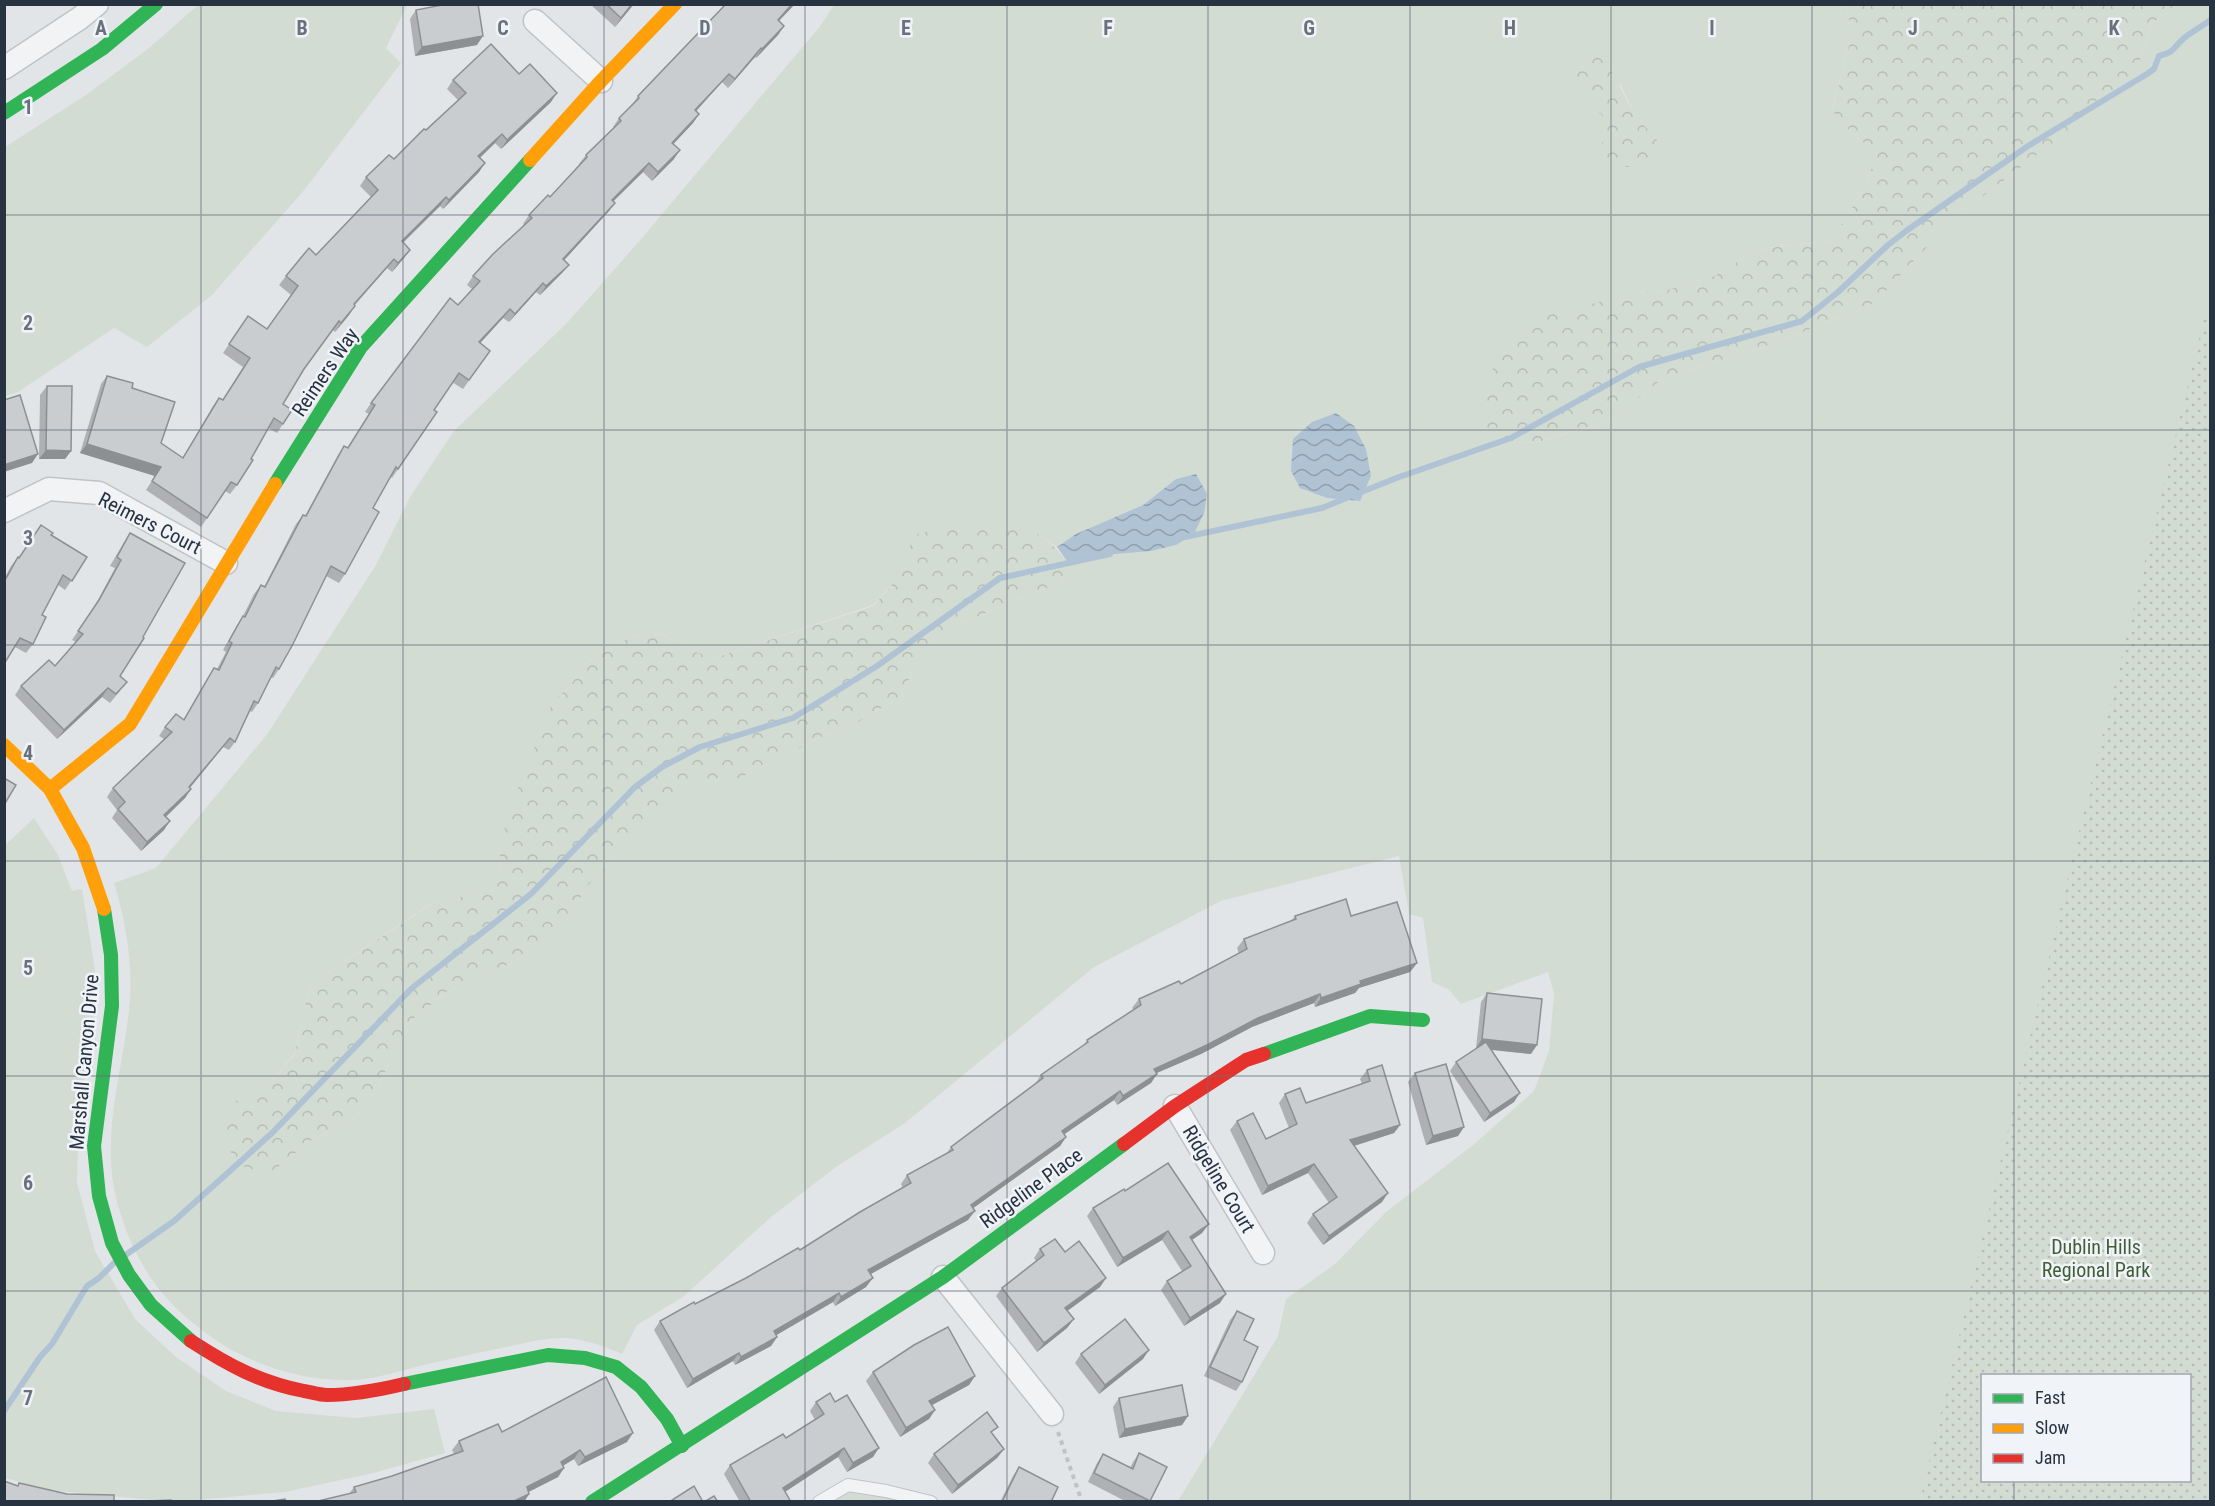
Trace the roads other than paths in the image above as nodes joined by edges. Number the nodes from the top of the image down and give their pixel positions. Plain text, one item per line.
1 (97, 4) edge
2 (156, 4) edge
3 (675, 4) edge
4 (535, 21) dead end
5 (4, 68) edge
6 (601, 81) junction
7 (4, 113) edge
8 (4, 511) edge
9 (226, 563) junction
10 (4, 745) edge
11 (50, 789) junction
12 (1423, 1020) dead end
13 (1175, 1106) junction
14 (1263, 1252) dead end
15 (944, 1277) junction
16 (1052, 1414) road end
17 (682, 1446) junction
18 (592, 1502) edge
19 (819, 1502) edge
20 (931, 1502) edge

1 - 5 street
2 - 7 street
3 - 6 street, Reimers Way
4 - 6 street
6 - 9 street, Reimers Way
8 - 9 street, Reimers Court
9 - 11 street, Reimers Way
10 - 11 street, Marshall Canyon Drive
11 - 17 street, Marshall Canyon Drive
12 - 13 street, Ridgeline Place
13 - 14 street, Ridgeline Court
13 - 15 street, Ridgeline Place
15 - 16 street
15 - 17 street, Ridgeline Place
17 - 18 street, Ridgeline Place
19 - 20 lane

